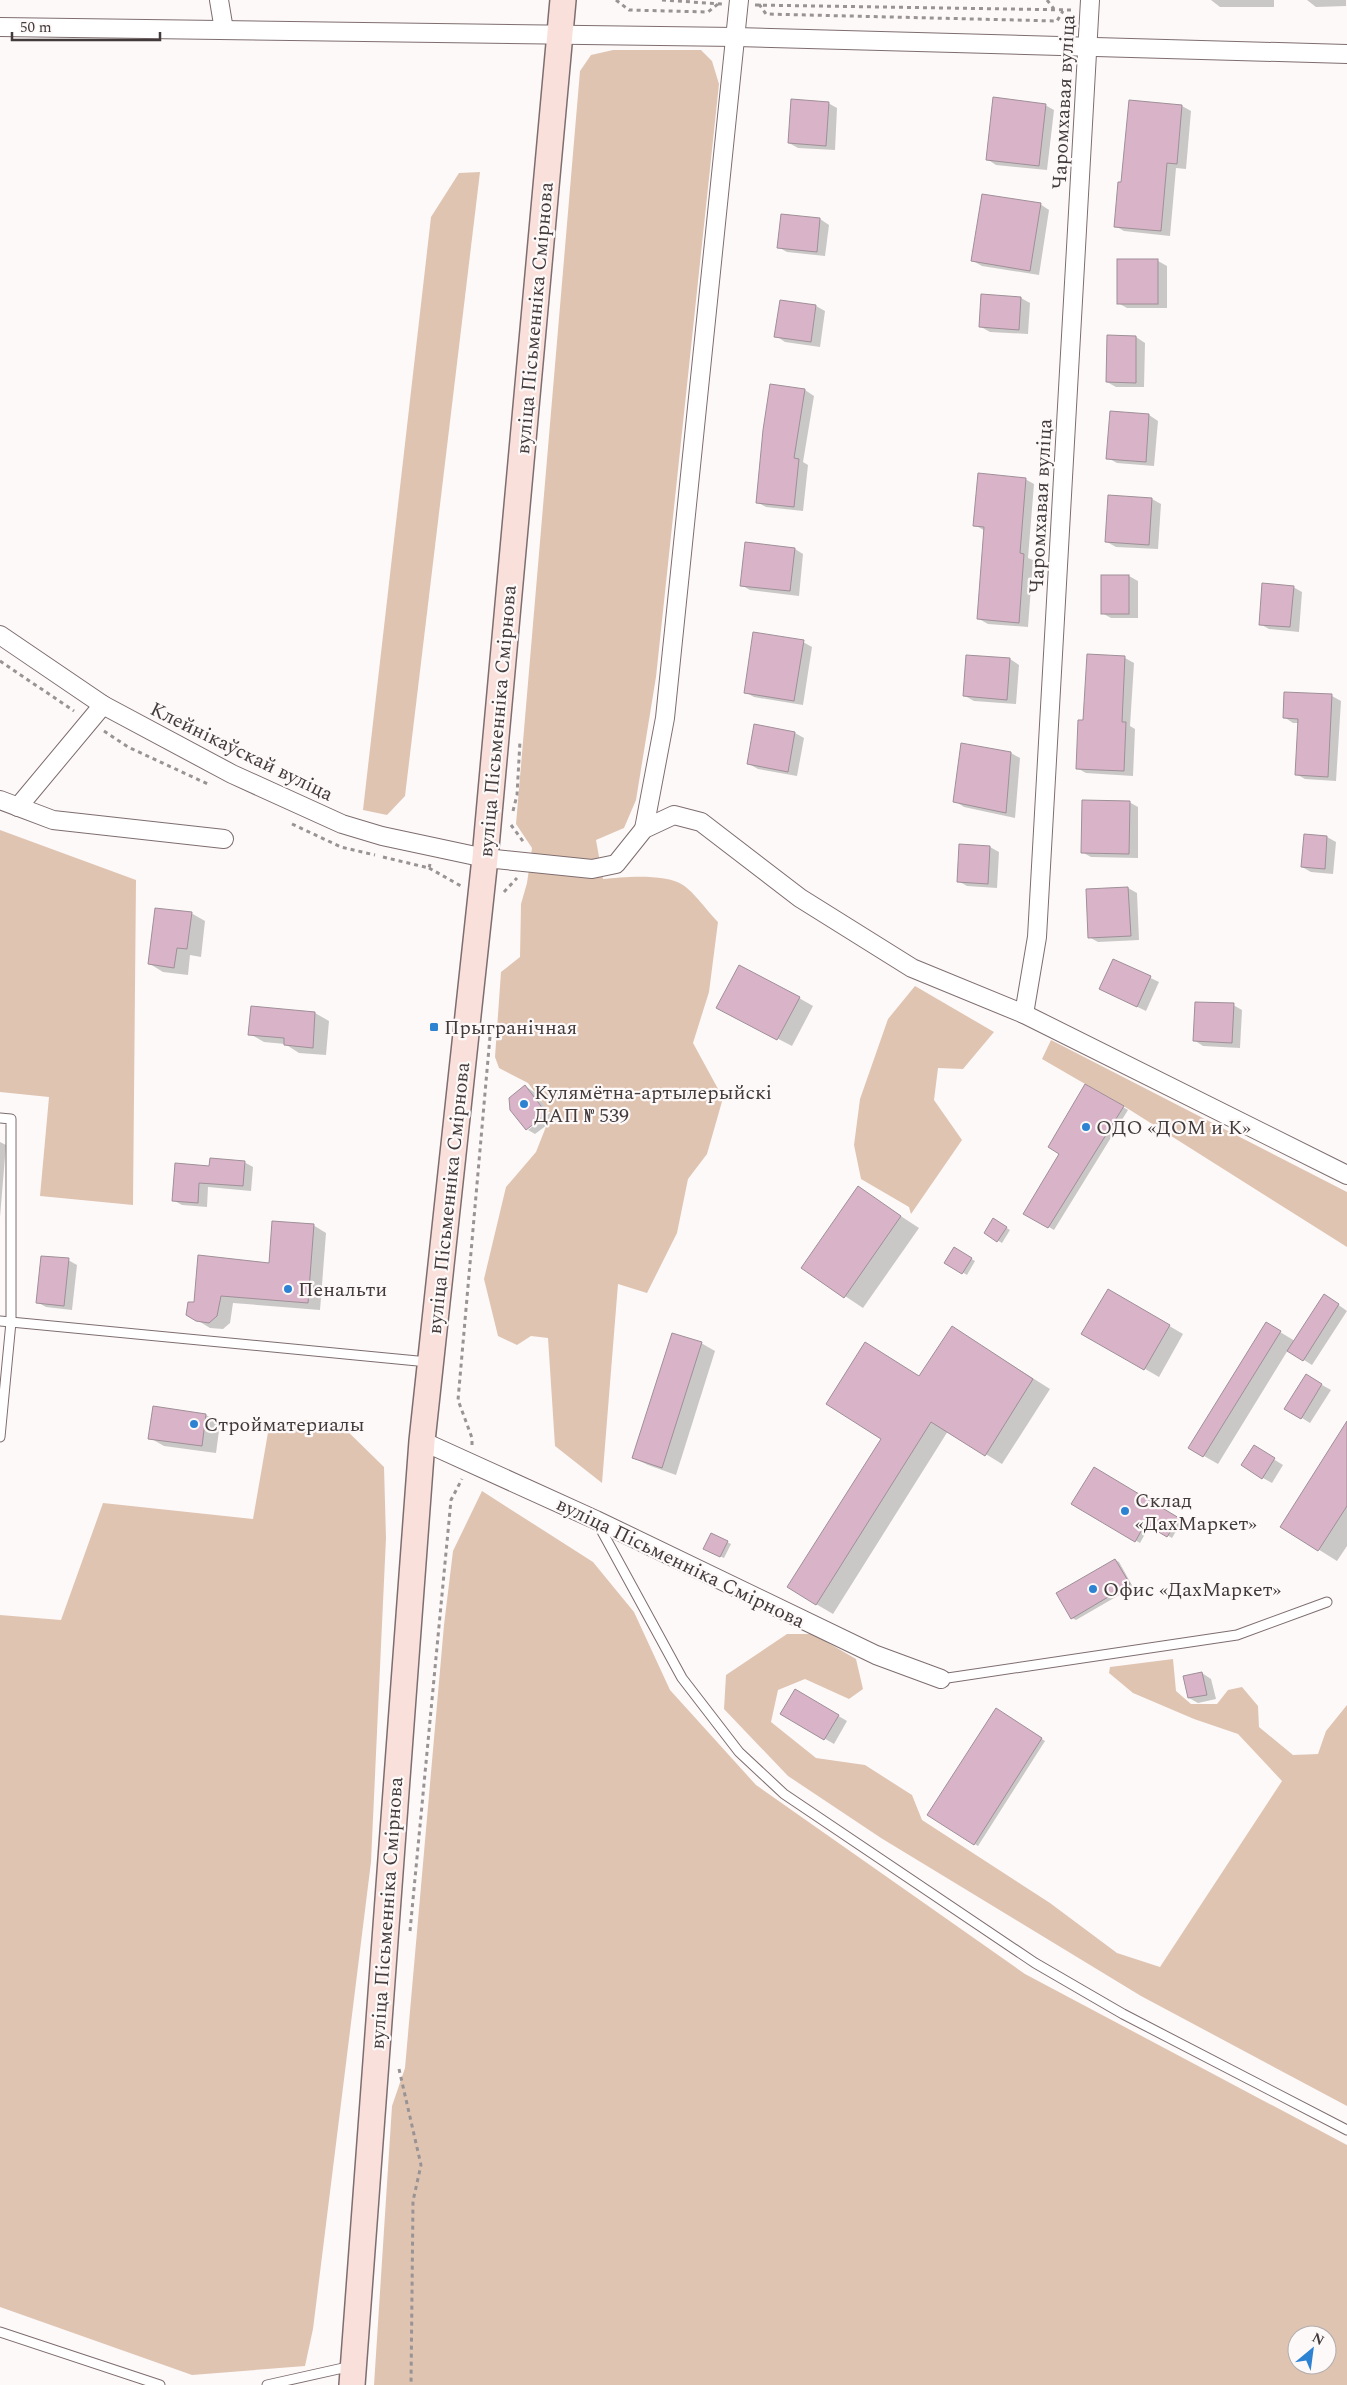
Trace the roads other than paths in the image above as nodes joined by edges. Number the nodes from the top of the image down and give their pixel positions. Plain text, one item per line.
1 (219, 0) edge
2 (564, 0) edge
3 (738, 2) edge
4 (1090, 5) edge
5 (0, 27) edge
6 (224, 30) junction
7 (560, 34) junction
8 (736, 37) junction
9 (1087, 47) junction
10 (1347, 54) edge
11 (0, 635) edge
12 (103, 705) junction
13 (0, 800) edge
14 (18, 807) junction
15 (644, 829) junction
16 (224, 839) dead end
17 (485, 858) junction
18 (1024, 1014) junction
19 (0, 1118) edge
20 (1347, 1175) edge
21 (0, 1321) edge
22 (11, 1322) junction
23 (431, 1362) junction
24 (0, 1437) edge
25 (422, 1441) junction
26 (596, 1520) junction
27 (1327, 1602) dead end
28 (941, 1679) joint
29 (1347, 2130) edge
30 (0, 2332) edge
31 (352, 2376) edge
32 (160, 2385) edge
33 (267, 2385) edge

1 - 6 street
2 - 7 main road, вуліца Пісьменніка Смірнова
3 - 8 street
4 - 9 street, Чаромхавая вуліца
5 - 6 street
6 - 7 street
7 - 8 street
7 - 17 main road, вуліца Пісьменніка Смірнова
8 - 9 street
8 - 15 street
9 - 10 street
9 - 18 street, Чаромхавая вуліца
11 - 12 street, Клейнікаўскай вуліца
12 - 14 street
12 - 17 street, Клейнікаўскай вуліца
13 - 14 street
14 - 16 street
15 - 17 street, Клейнікаўскай вуліца
15 - 18 street
17 - 23 main road, вуліца Пісьменніка Смірнова
18 - 20 street
19 - 22 lane
21 - 22 lane
22 - 23 lane
22 - 24 lane
23 - 25 main road, вуліца Пісьменніка Смірнова
25 - 26 street, вуліца Пісьменніка Смірнова
25 - 31 main road, вуліца Пісьменніка Смірнова
26 - 28 street, вуліца Пісьменніка Смірнова
26 - 29 lane
27 - 28 lane
30 - 32 lane
31 - 33 lane

